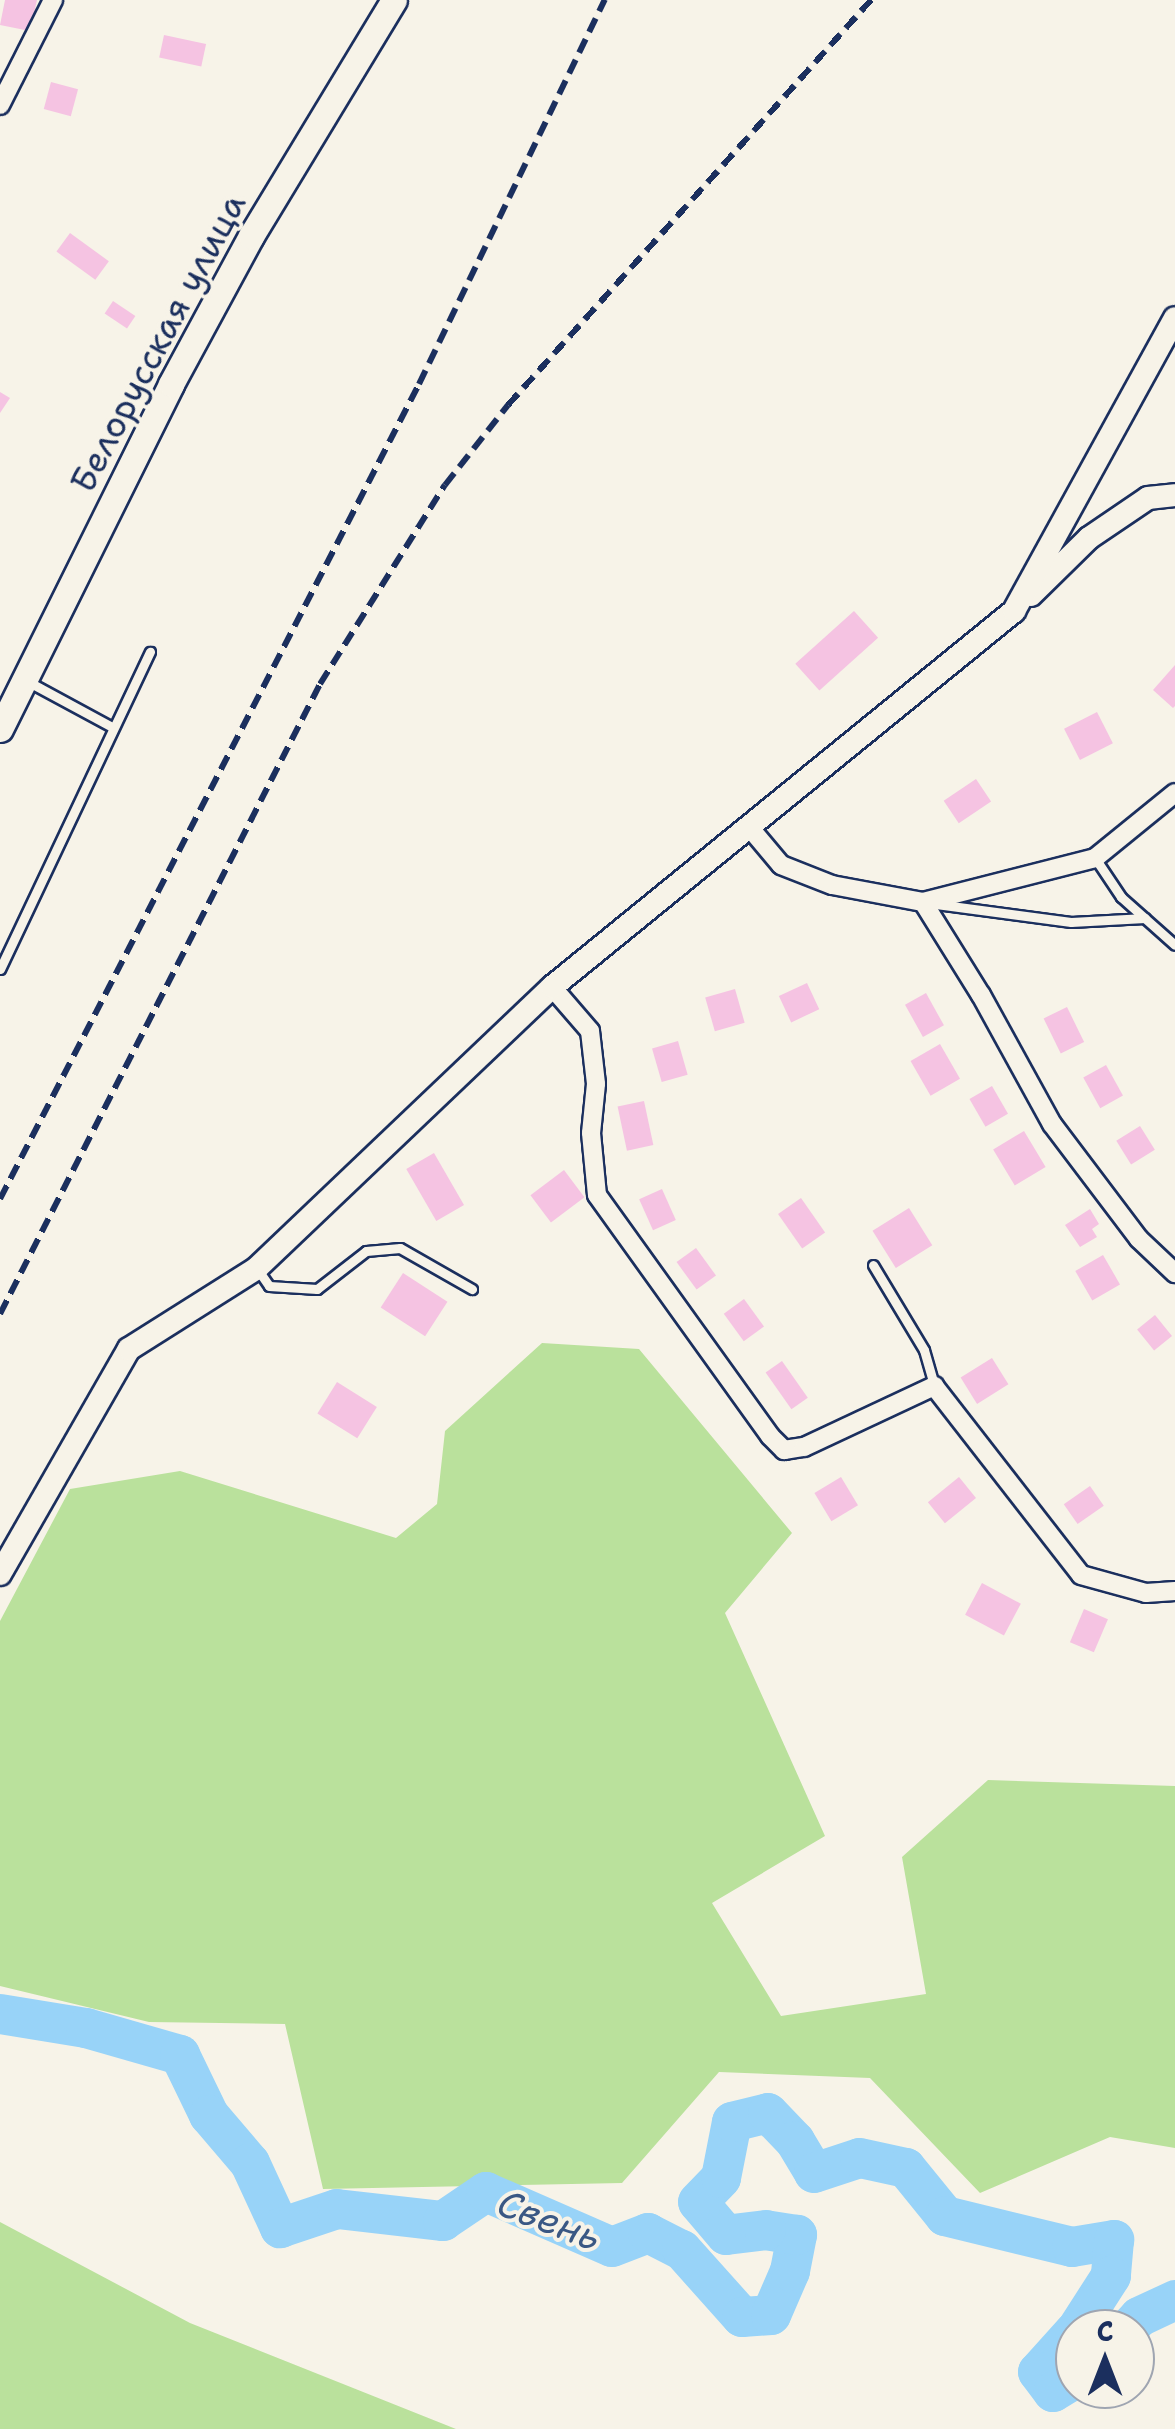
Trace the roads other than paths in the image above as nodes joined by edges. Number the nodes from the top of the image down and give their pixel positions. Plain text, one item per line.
1 (54, 0) edge
2 (394, 0) edge
3 (0, 105) edge
4 (1175, 318) edge
5 (1175, 495) edge
6 (1014, 611) junction
7 (150, 652) dead end
8 (24, 680) junction
9 (112, 727) junction
10 (0, 728) edge
11 (1175, 793) edge
12 (750, 828) junction
13 (1095, 858) junction
14 (924, 902) junction
15 (1145, 918) junction
16 (1175, 945) edge
17 (0, 969) edge
18 (552, 987) junction
19 (873, 1264) dead end
20 (257, 1268) junction
21 (1175, 1274) edge
22 (472, 1289) dead end
23 (934, 1386) junction
24 (0, 1574) edge
25 (1175, 1591) edge

1 - 3 street
2 - 8 main road, Белорусская улица
4 - 6 street
5 - 6 street
6 - 12 street
7 - 9 lane
8 - 9 lane
8 - 10 main road, Белорусская улица
9 - 17 lane
11 - 13 street
12 - 14 street
12 - 18 street
13 - 14 street
13 - 15 lane
14 - 15 lane
14 - 21 street
15 - 16 lane
18 - 20 street
18 - 23 street
19 - 23 lane
20 - 22 lane
20 - 24 street
23 - 25 street

